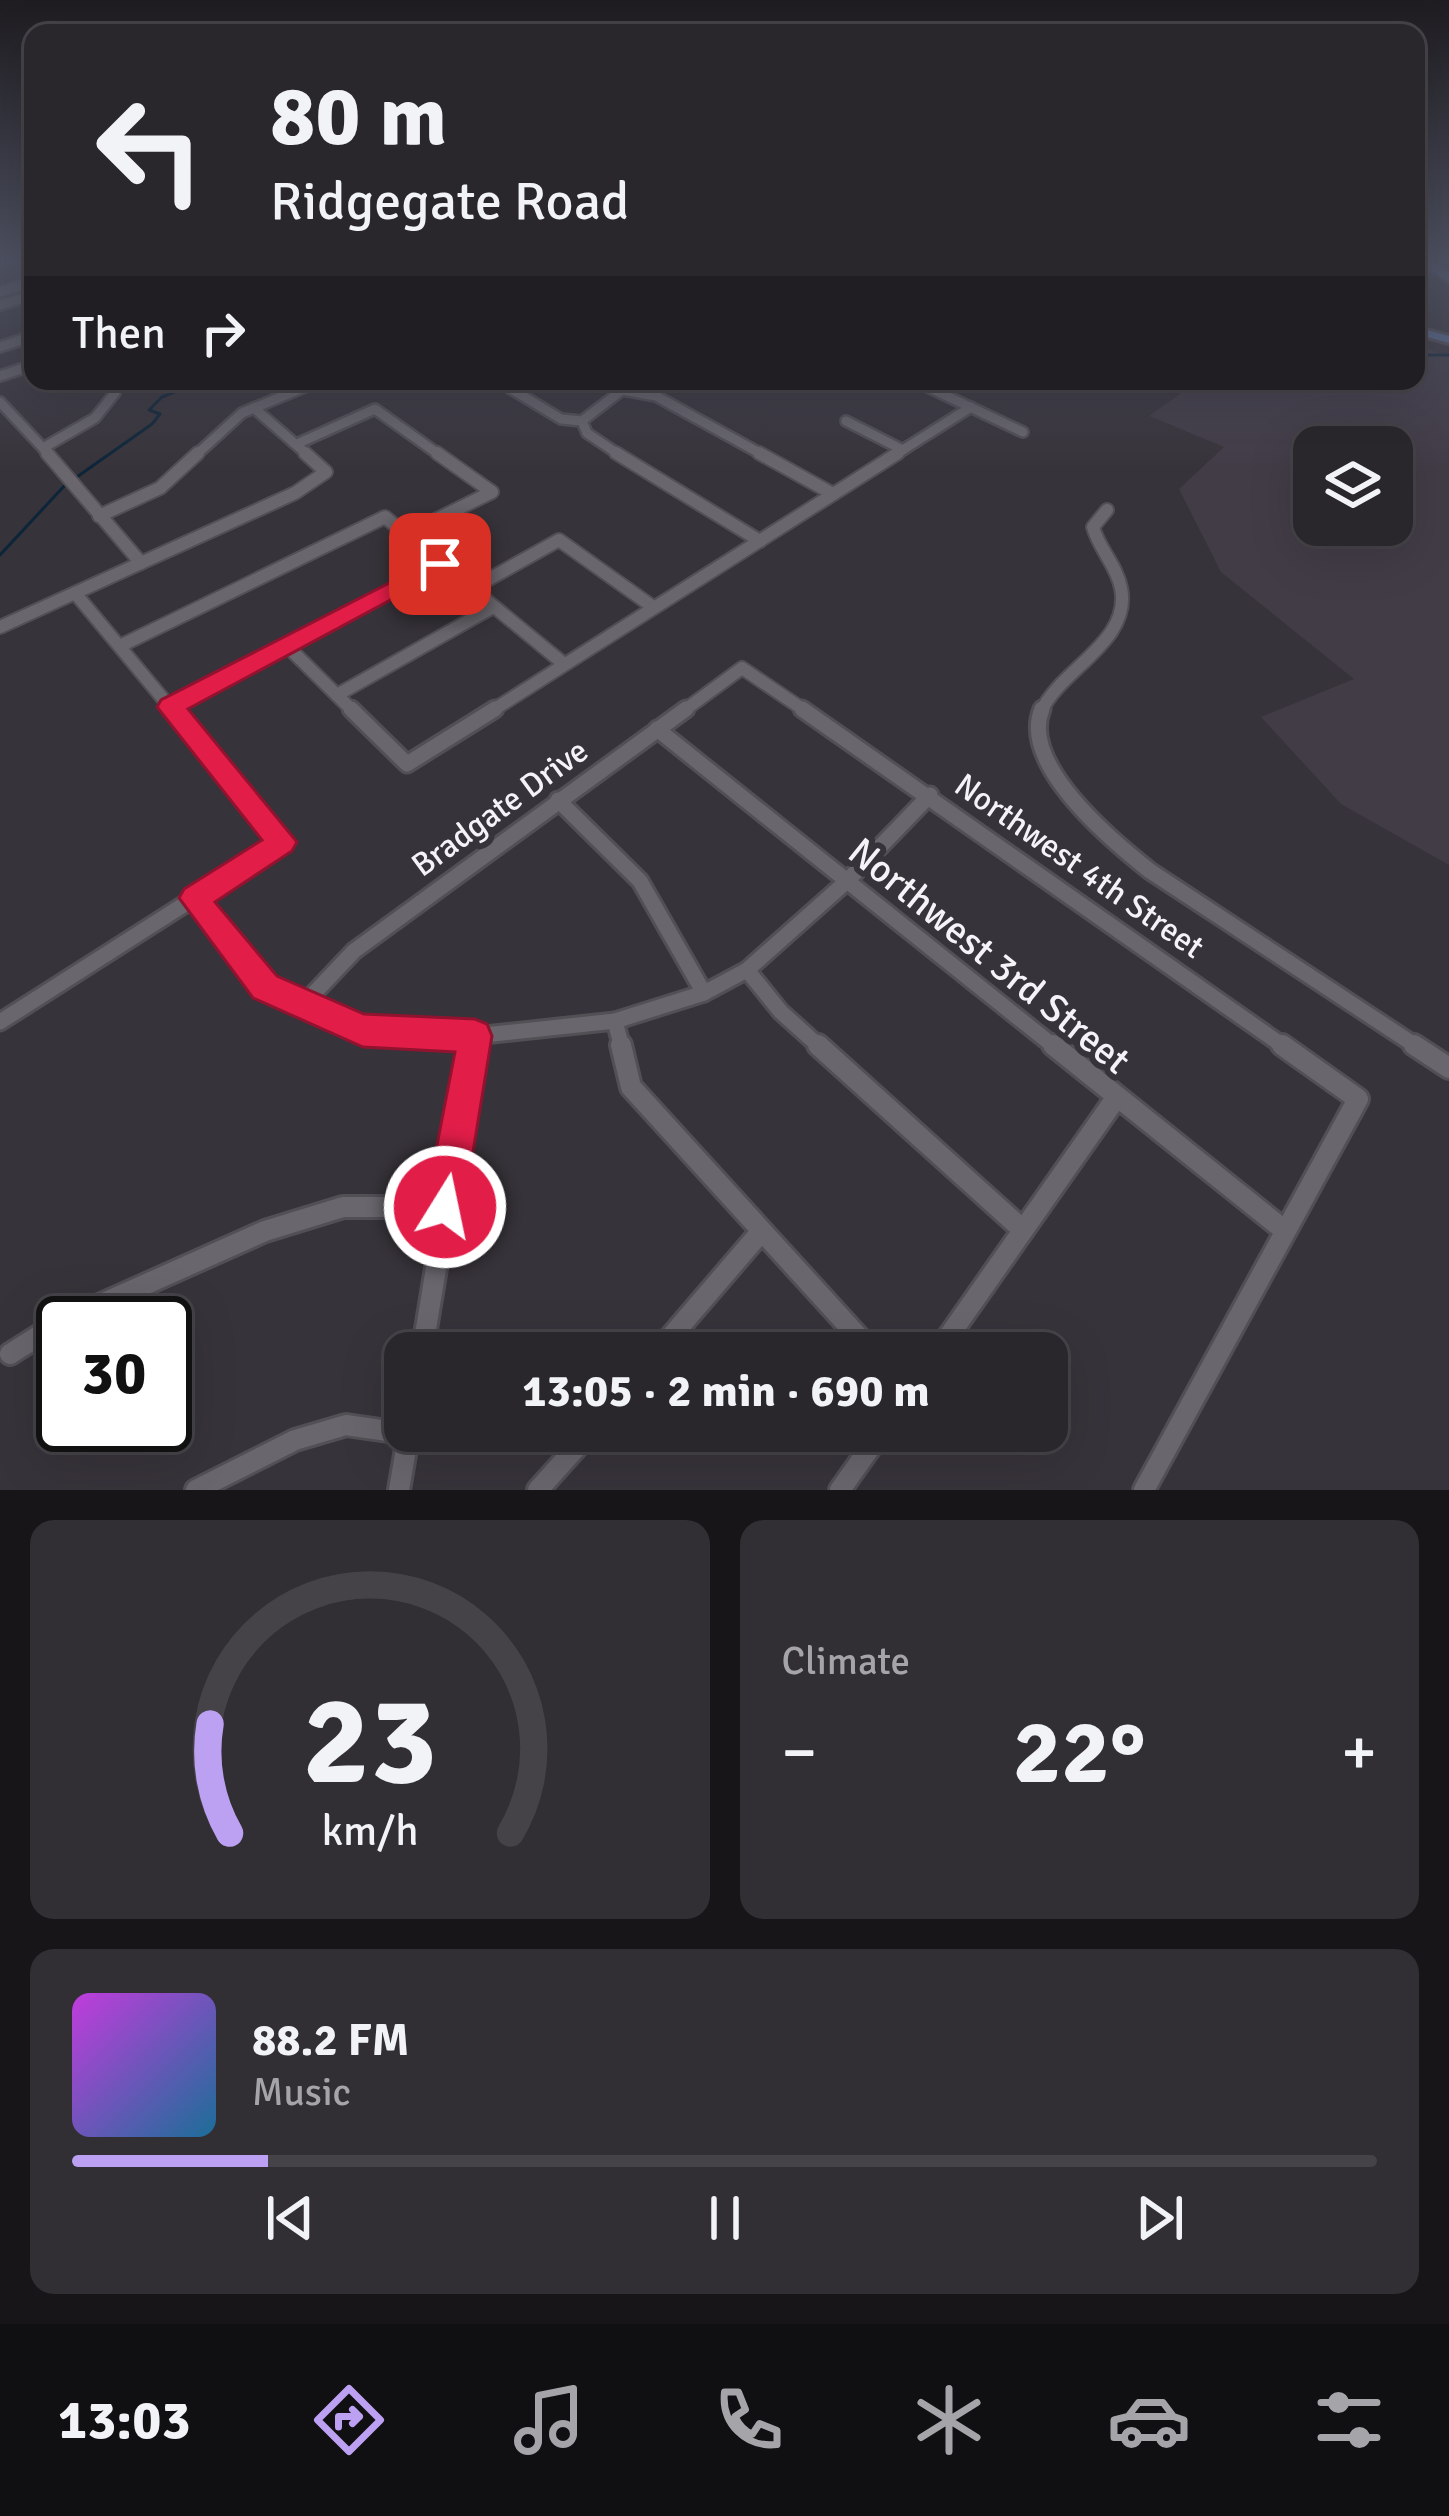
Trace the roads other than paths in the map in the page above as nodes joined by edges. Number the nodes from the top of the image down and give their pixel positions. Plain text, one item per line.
1 (113, 390) edge
2 (298, 390) edge
3 (513, 390) edge
4 (617, 390) edge
5 (635, 390) edge
6 (934, 390) edge
7 (0, 402) edge
8 (970, 407) junction
9 (254, 408) junction
10 (582, 421) junction
11 (846, 421) dead end
12 (1023, 432) dead end
13 (299, 442) junction
14 (44, 448) junction
15 (903, 450) junction
16 (833, 494) junction
17 (1107, 510) dead end
18 (99, 516) junction
19 (406, 534) junction
20 (760, 541) junction
21 (141, 563) junction
22 (440, 564) junction
23 (471, 589) junction
24 (75, 592) junction
25 (493, 607) junction
26 (653, 607) junction
27 (0, 627) edge
28 (120, 646) junction
29 (287, 646) junction
30 (564, 664) junction
31 (742, 668) joint
32 (337, 695) junction
33 (170, 707) junction
34 (657, 729) junction
35 (930, 795) junction
36 (558, 800) junction
37 (846, 882) junction
38 (195, 898) junction
39 (747, 970) junction
40 (704, 994) junction
41 (302, 1006) junction
42 (615, 1021) junction
43 (0, 1022) edge
44 (475, 1036) junction
45 (1449, 1068) edge
46 (1116, 1098) junction
47 (445, 1207) junction
48 (1023, 1230) junction
49 (1285, 1230) junction
50 (760, 1233) junction
51 (425, 1332) edge
52 (675, 1332) edge
53 (853, 1332) edge
54 (953, 1332) edge
55 (10, 1354) dead end
56 (384, 1429) edge
57 (406, 1452) edge
58 (572, 1452) edge
59 (867, 1452) edge
60 (196, 1490) edge
61 (399, 1490) edge
62 (538, 1490) edge
63 (840, 1490) edge
64 (1144, 1490) edge

1 - 14 street
2 - 9 street
3 - 10 street
4 - 10 street
5 - 16 street
6 - 8 street
7 - 14 street
8 - 12 street
8 - 15 street
9 - 13 street
9 - 18 street
10 - 20 street
11 - 15 street
13 - 19 street
13 - 21 street
14 - 18 street
15 - 16 street
16 - 20 street
17 - 45 street
18 - 21 street
19 - 22 street
19 - 28 street
20 - 26 street
21 - 24 street
22 - 23 street
22 - 29 street
23 - 25 street
23 - 26 street
24 - 27 street
24 - 28 street
25 - 30 street
25 - 32 street
26 - 30 street
28 - 33 street
29 - 32 street
29 - 33 street
30 - 32 street
31 - 34 street, Bradgate Drive
31 - 35 street, Northwest 4th Street
33 - 38 street
34 - 36 street, Bradgate Drive
34 - 37 street, Northwest 3rd Street
35 - 37 street
35 - 49 street, Northwest 4th Street
36 - 40 street
36 - 41 street, Bradgate Drive
37 - 39 street
37 - 46 street, Northwest 3rd Street
38 - 41 street
38 - 43 street
39 - 40 street
39 - 48 street
40 - 42 street
41 - 44 street
42 - 44 street
42 - 50 street
44 - 47 street
46 - 48 street
46 - 49 street, Northwest 3rd Street
47 - 51 street
47 - 55 street
48 - 54 street
49 - 64 street
50 - 52 street
50 - 53 street
56 - 60 street
57 - 61 street
58 - 62 street
59 - 63 street

